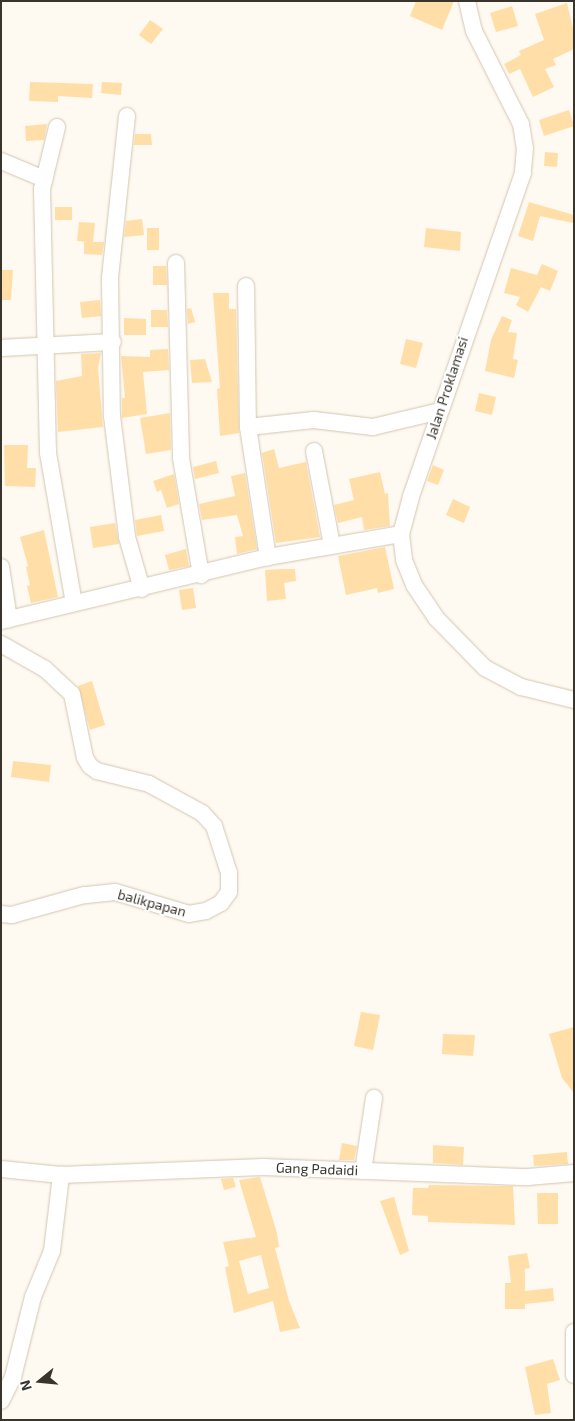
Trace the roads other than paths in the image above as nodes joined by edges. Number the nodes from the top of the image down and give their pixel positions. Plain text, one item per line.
1 (467, 1) edge
2 (127, 116) dead end
3 (57, 126) dead end
4 (1, 161) edge
5 (44, 179) junction
6 (176, 263) dead end
7 (246, 286) dead end
8 (113, 342) junction
9 (45, 345) junction
10 (1, 348) edge
11 (440, 411) junction
12 (248, 427) junction
13 (314, 451) dead end
14 (401, 534) junction
15 (332, 545) junction
16 (268, 557) junction
17 (1, 567) edge
18 (201, 575) junction
19 (142, 589) junction
20 (74, 603) junction
21 (5, 620) edge
22 (1, 644) edge
23 (574, 700) edge
24 (1, 914) edge
25 (374, 1098) dead end
26 (1, 1169) edge
27 (363, 1170) junction
28 (574, 1173) edge
29 (61, 1174) junction
30 (574, 1332) edge
31 (574, 1375) edge
32 (1, 1401) edge

1 - 11 street, Jalan Proklamasi
2 - 8 street
3 - 5 street
4 - 5 street
5 - 9 street
6 - 18 street
7 - 12 street
8 - 9 street
8 - 19 street
9 - 10 street
9 - 20 street
11 - 12 street
11 - 14 street, Jalan Proklamasi
12 - 16 street
13 - 15 street
14 - 15 street
14 - 23 street, Jalan Proklamasi
15 - 16 street
16 - 18 street
17 - 21 street
18 - 19 street
19 - 20 street
20 - 21 street
22 - 24 street, balikpapan
25 - 27 street
26 - 29 street, Gang Padaidi
27 - 28 street, Gang Padaidi
27 - 29 street, Gang Padaidi
29 - 32 street
30 - 31 street

